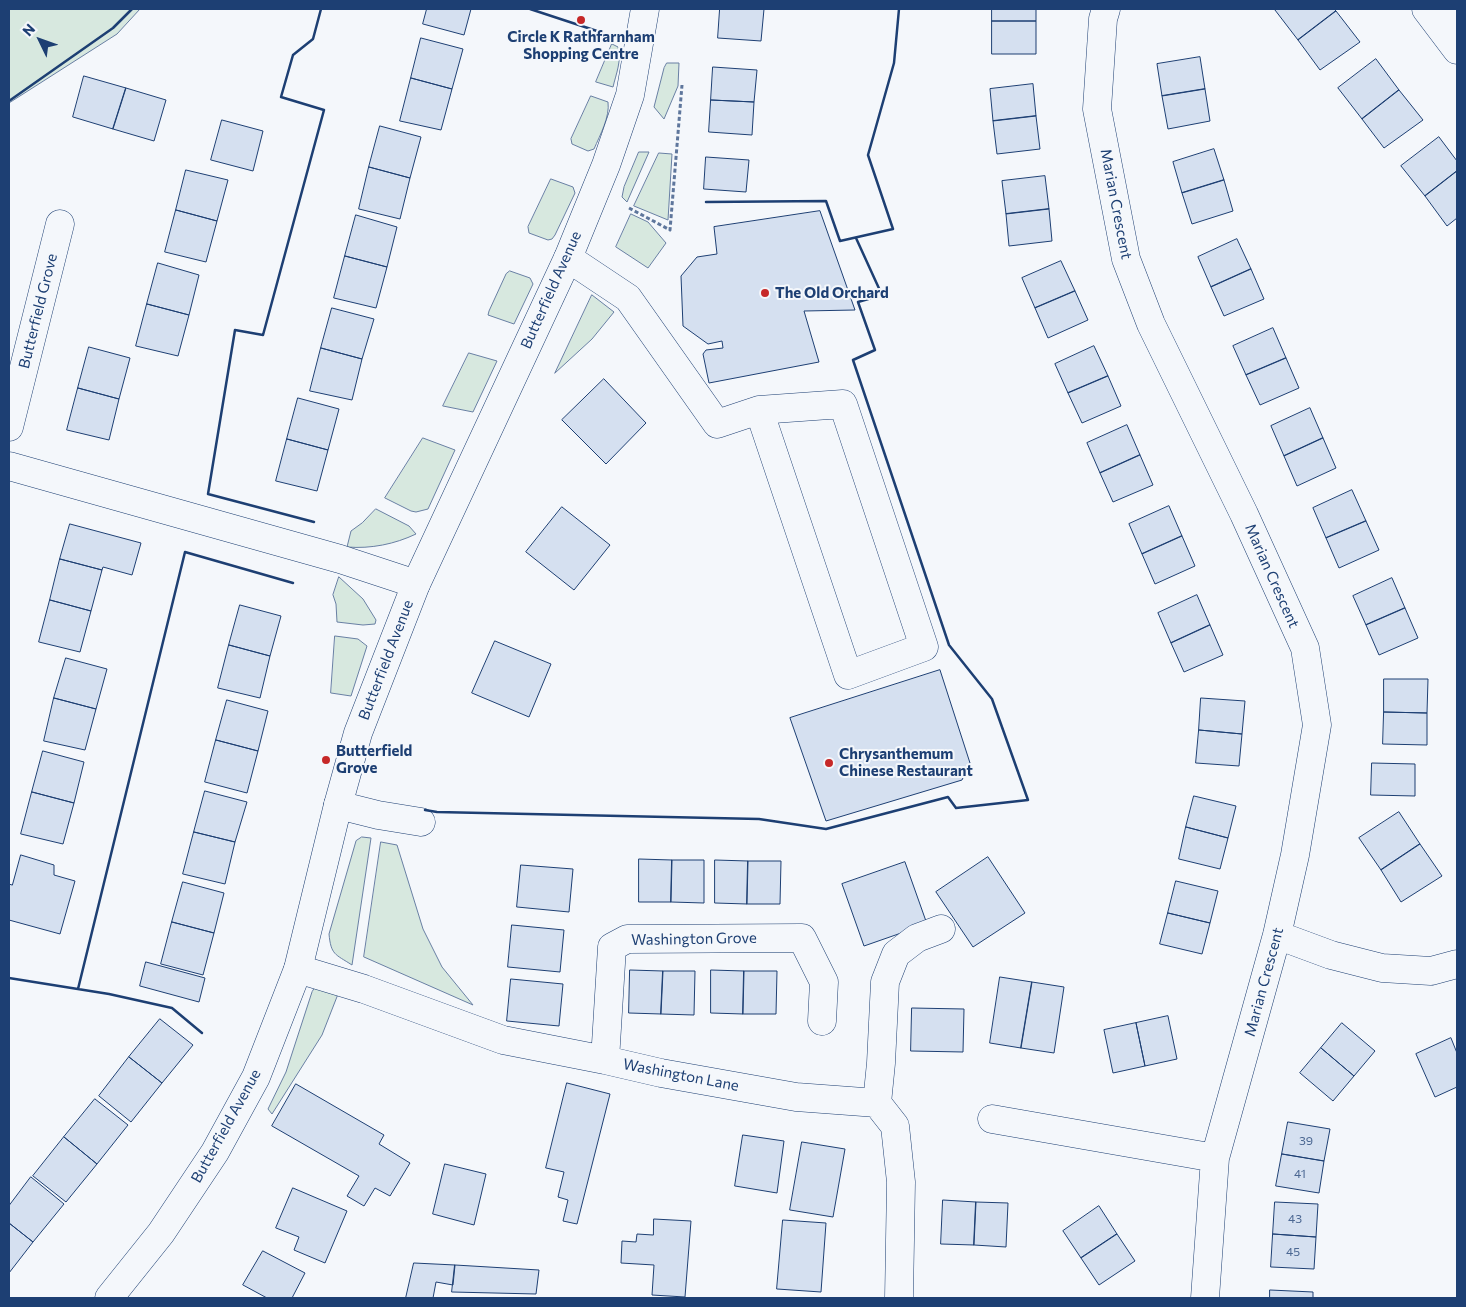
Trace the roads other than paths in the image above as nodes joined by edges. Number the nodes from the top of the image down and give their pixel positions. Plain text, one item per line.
1 (1106, 9) edge
2 (640, 10) edge
3 (1439, 14) edge
4 (1457, 50) edge
5 (60, 224) dead end
6 (568, 258) junction
7 (759, 410) junction
8 (9, 427) edge
9 (9, 466) edge
10 (416, 584) junction
11 (338, 805) junction
12 (420, 822) dead end
13 (941, 929) dead end
14 (1277, 935) junction
15 (1457, 964) edge
16 (298, 969) junction
17 (822, 1021) dead end
18 (605, 1060) junction
19 (877, 1103) junction
20 (992, 1119) dead end
21 (1216, 1158) junction
22 (109, 1298) edge
23 (899, 1298) edge
24 (1205, 1298) edge

1 - 14 street, Marian Crescent
2 - 6 street, Butterfield Avenue
3 - 4 street
5 - 8 street, Butterfield Grove
6 - 7 street
6 - 10 street, Butterfield Avenue
7 - 7 street
9 - 10 street
10 - 11 street, Butterfield Avenue
11 - 12 street
11 - 16 street, Butterfield Avenue
13 - 19 street
14 - 15 street
14 - 21 street, Marian Crescent
16 - 18 street, Washington Lane
16 - 22 street, Butterfield Avenue
17 - 18 street, Washington Grove
18 - 19 street, Washington Lane
19 - 23 street
20 - 21 street
21 - 24 street, Marian Crescent

